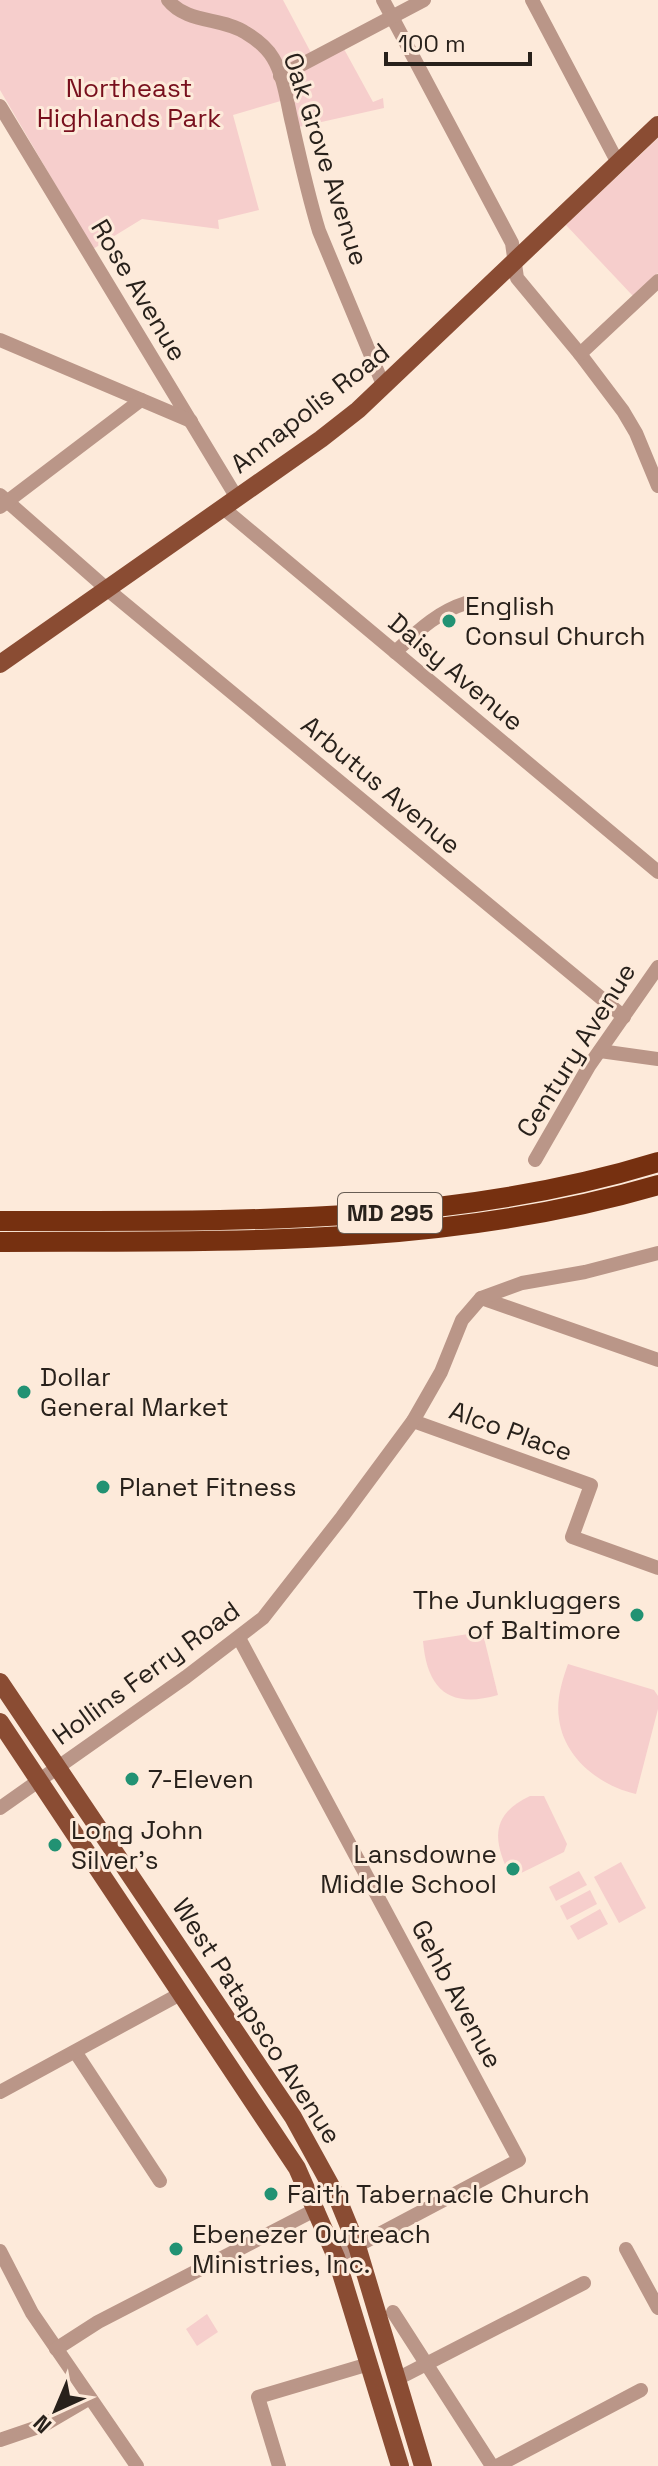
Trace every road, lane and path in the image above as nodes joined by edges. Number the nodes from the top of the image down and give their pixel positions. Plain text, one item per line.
1 (168, 0) edge
2 (383, 0) edge
3 (424, 0) edge
4 (532, 0) edge
5 (392, 17) junction
6 (280, 76) junction
7 (0, 106) edge
8 (658, 125) edge
9 (618, 163) junction
10 (515, 262) junction
11 (658, 281) edge
12 (0, 340) edge
13 (580, 354) junction
14 (384, 387) junction
15 (141, 400) junction
16 (191, 421) junction
17 (658, 486) edge
18 (2, 501) edge
19 (230, 503) junction
20 (108, 590) junction
21 (466, 603) dead end
22 (395, 652) junction
23 (0, 664) edge
24 (658, 872) edge
25 (658, 967) edge
26 (624, 1017) junction
27 (600, 1051) junction
28 (658, 1059) edge
29 (535, 1160) dead end
30 (658, 1162) edge
31 (658, 1185) edge
32 (0, 1221) edge
33 (0, 1242) edge
34 (658, 1251) edge
35 (481, 1298) junction
36 (658, 1360) edge
37 (413, 1421) junction
38 (658, 1568) edge
39 (239, 1638) junction
40 (0, 1682) edge
41 (0, 1722) edge
42 (57, 1767) junction
43 (38, 1780) junction
44 (0, 1808) edge
45 (182, 1993) junction
46 (76, 2053) junction
47 (0, 2092) edge
48 (160, 2181) dead end
49 (318, 2211) junction
50 (357, 2246) junction
51 (626, 2249) dead end
52 (0, 2251) edge
53 (336, 2257) junction
54 (584, 2283) dead end
55 (658, 2308) edge
56 (393, 2312) dead end
57 (56, 2349) junction
58 (369, 2364) junction
59 (426, 2364) junction
60 (397, 2379) junction
61 (641, 2390) dead end
62 (90, 2398) junction
63 (0, 2440) edge
64 (137, 2466) edge
65 (279, 2466) edge
66 (400, 2466) edge
67 (423, 2466) edge
68 (494, 2466) edge

1 - 6 street, Oak Grove Avenue
2 - 5 street
3 - 5 street
4 - 9 street
5 - 6 street
5 - 10 street
6 - 14 street, Oak Grove Avenue
7 - 16 street, Rose Avenue
8 - 9 main road, Annapolis Road
9 - 10 main road, Annapolis Road
10 - 13 street
10 - 14 main road, Annapolis Road
11 - 13 street
12 - 15 street
13 - 17 street
14 - 19 main road, Annapolis Road
15 - 16 street
15 - 18 street
16 - 19 street, Rose Avenue
18 - 20 street, Arbutus Avenue
19 - 20 main road, Annapolis Road
19 - 22 street, Daisy Avenue
20 - 23 main road, Annapolis Road
20 - 26 street, Arbutus Avenue
21 - 22 street
22 - 24 street, Daisy Avenue
25 - 26 street, Century Avenue
26 - 27 street, Century Avenue
27 - 28 street
27 - 29 street, Century Avenue
30 - 32 highway, MD 295
31 - 33 highway, MD 295
34 - 35 street
35 - 36 street
35 - 37 street, Hollins Ferry Road
37 - 38 street, Alco Place
37 - 39 street, Hollins Ferry Road
39 - 42 street, Hollins Ferry Road
39 - 50 street, Gehb Avenue
40 - 42 main road, West Patapsco Avenue
41 - 43 main road, West Patapsco Avenue
42 - 43 street, Hollins Ferry Road
42 - 50 main road, West Patapsco Avenue
43 - 44 street, Hollins Ferry Road
43 - 45 main road, West Patapsco Avenue
45 - 46 street
45 - 49 main road, West Patapsco Avenue
46 - 47 street
46 - 48 street
49 - 53 main road, West Patapsco Avenue
49 - 57 street
50 - 53 street
50 - 60 main road, West Patapsco Avenue
51 - 55 street
52 - 57 street
53 - 58 main road, West Patapsco Avenue
54 - 59 street
56 - 59 street
57 - 62 street
58 - 65 street
58 - 66 main road, West Patapsco Avenue
59 - 60 street
59 - 68 street
60 - 67 main road, West Patapsco Avenue
61 - 68 street
62 - 63 street
62 - 64 street

